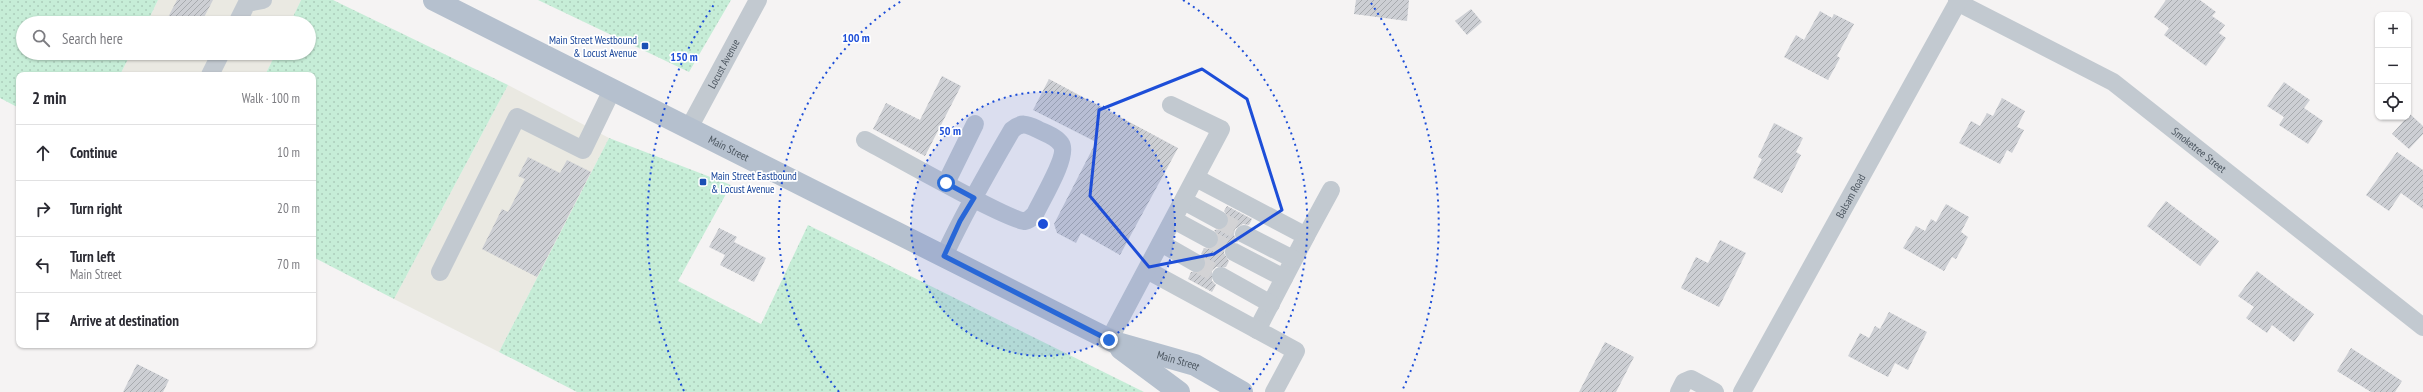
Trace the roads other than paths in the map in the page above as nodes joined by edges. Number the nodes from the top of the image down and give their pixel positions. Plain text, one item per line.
1 (434, 0) edge
2 (758, 0) edge
3 (251, 1) edge
4 (1958, 1) edge
5 (241, 16) edge
6 (218, 60) edge
7 (212, 72) edge
8 (612, 90) junction
9 (1171, 105) dead end
10 (975, 124) dead end
11 (689, 128) junction
12 (865, 140) dead end
13 (1196, 178) junction
14 (946, 183) junction
15 (1331, 190) dead end
16 (974, 198) junction
17 (1184, 201) junction
18 (1174, 220) junction
19 (1220, 220) tunnel mouth
20 (1244, 234) tunnel mouth
21 (1306, 236) junction
22 (1209, 239) tunnel mouth
23 (1161, 244) junction
24 (1234, 252) tunnel mouth
25 (944, 256) junction
26 (1293, 259) junction
27 (1196, 263) tunnel mouth
28 (1147, 270) junction
29 (440, 272) dead end
30 (1221, 276) tunnel mouth
31 (1284, 278) junction
32 (1271, 304) junction
33 (2423, 327) edge
34 (1257, 330) junction
35 (1109, 340) junction
36 (1179, 392) edge
37 (1242, 392) edge
38 (1274, 392) edge
39 (1679, 392) edge
40 (1715, 392) edge
41 (1742, 392) edge

1 - 8 main road, Main Street
2 - 11 street, Locust Avenue
3 - 5 street
4 - 33 street, Smoketree Street
4 - 41 street, Balsam Road
6 - 7 street
8 - 11 main road, Main Street
8 - 29 street
9 - 13 street
10 - 14 street
11 - 25 main road, Main Street
12 - 14 street
13 - 17 street
13 - 21 street
14 - 16 street
15 - 21 street
16 - 16 street
16 - 25 street
17 - 18 street
17 - 19 street
18 - 22 street
18 - 23 street
20 - 26 street
21 - 26 street
23 - 27 street
23 - 28 street
24 - 31 street
25 - 35 main road, Main Street
26 - 31 street
28 - 34 street
28 - 35 street
30 - 32 street
31 - 32 street
32 - 34 street
34 - 38 street
35 - 36 main road, Main Street
35 - 37 main road, Main Street
39 - 40 street

